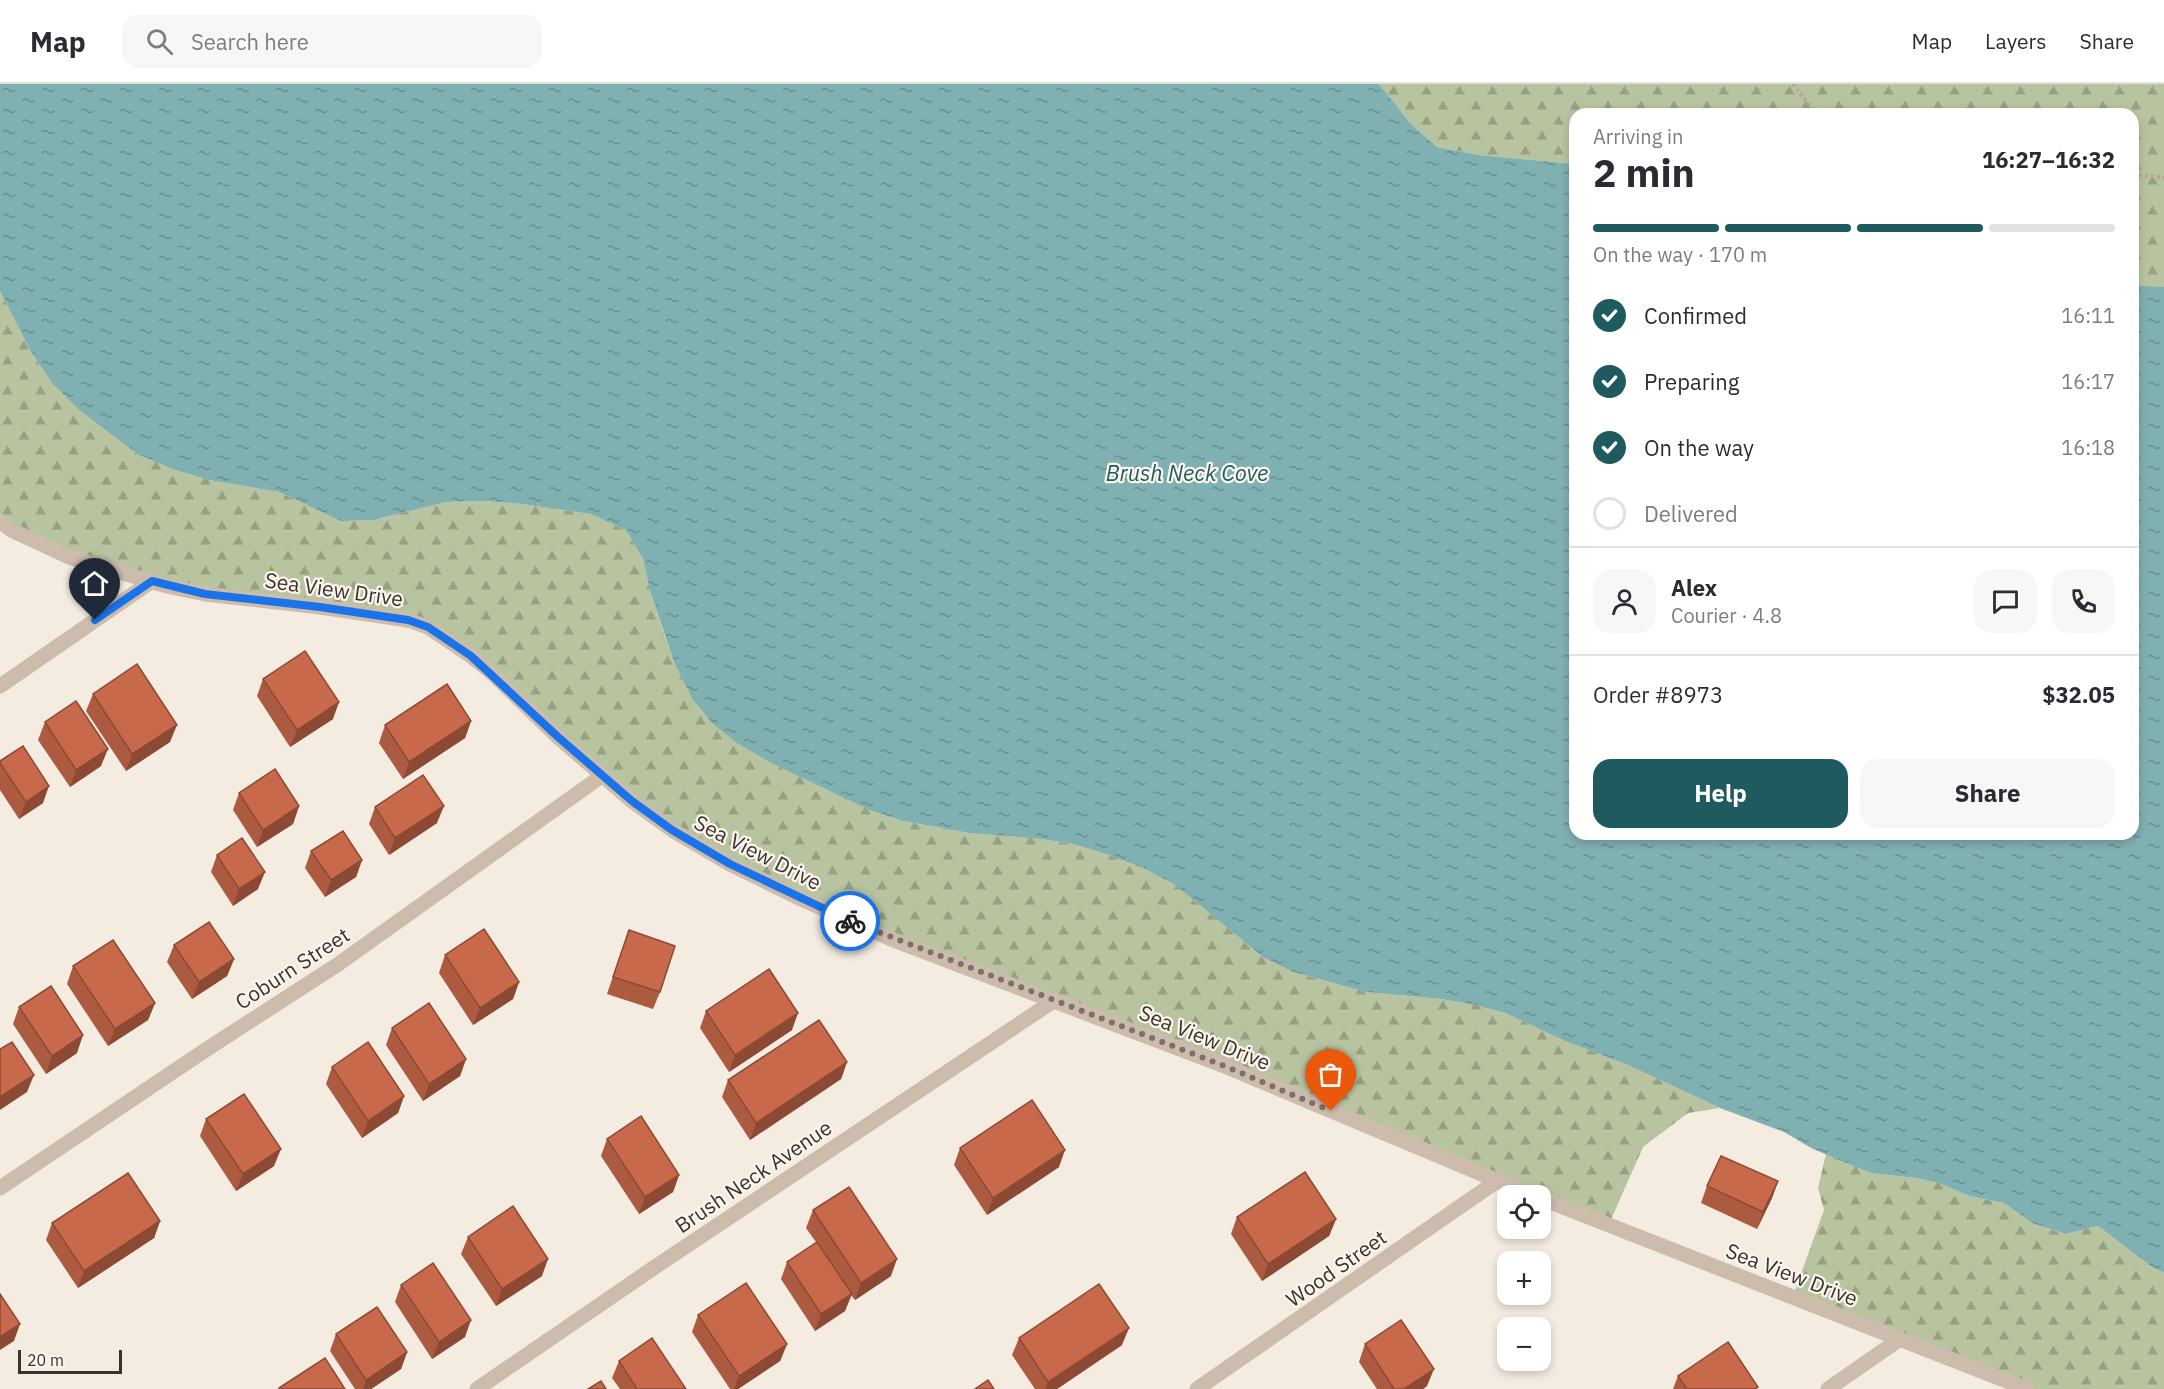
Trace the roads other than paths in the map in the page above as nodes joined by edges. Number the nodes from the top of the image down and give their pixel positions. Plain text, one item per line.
1 (0, 521) edge
2 (152, 581) junction
3 (0, 686) edge
4 (603, 775) junction
5 (1055, 1000) junction
6 (1497, 1181) junction
7 (1507, 1185) edge
8 (0, 1188) edge
9 (1551, 1202) edge
10 (1900, 1340) junction
11 (477, 1389) edge
12 (1197, 1389) edge
13 (1828, 1389) edge
14 (2027, 1389) edge

1 - 2 street, Sea View Drive
2 - 3 street
2 - 4 street, Sea View Drive
4 - 5 street, Sea View Drive
4 - 8 street, Coburn Street
5 - 6 street, Sea View Drive
5 - 11 street, Brush Neck Avenue
6 - 7 street, Sea View Drive
6 - 12 street, Wood Street
9 - 10 street, Sea View Drive
10 - 13 street
10 - 14 street, Sea View Drive

